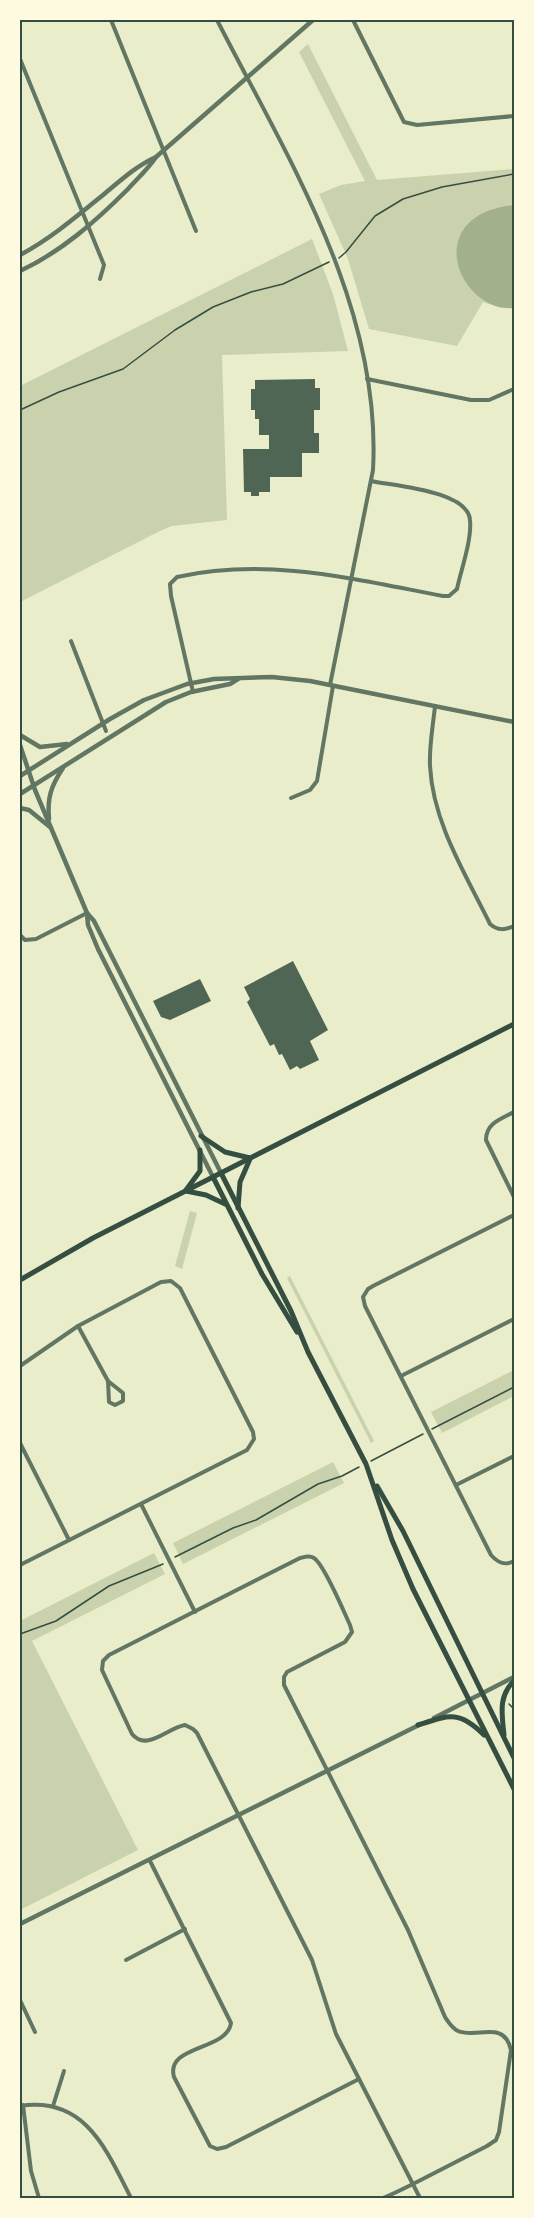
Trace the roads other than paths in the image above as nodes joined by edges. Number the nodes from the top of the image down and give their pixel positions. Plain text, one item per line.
1 (111, 20) edge
2 (217, 20) edge
3 (313, 20) edge
4 (353, 20) edge
5 (20, 59) edge
6 (246, 78) junction
7 (514, 116) edge
8 (164, 150) junction
9 (156, 157) junction
10 (82, 212) junction
11 (88, 225) junction
12 (196, 231) dead end
13 (20, 255) edge
14 (20, 272) edge
15 (100, 279) dead end
16 (367, 379) junction
17 (514, 389) edge
18 (371, 481) junction
19 (352, 579) junction
20 (71, 641) dead end
21 (238, 679) junction
22 (191, 683) junction
23 (331, 685) junction
24 (193, 692) junction
25 (435, 706) junction
26 (514, 722) edge
27 (102, 724) junction
28 (106, 731) dead end
29 (20, 735) edge
30 (72, 743) junction
31 (20, 745) edge
32 (65, 765) junction
33 (28, 771) junction
34 (20, 776) edge
35 (34, 785) junction
36 (20, 794) edge
37 (291, 798) dead end
38 (20, 808) edge
39 (51, 828) junction
40 (87, 913) junction
41 (514, 926) edge
42 (20, 935) edge
43 (514, 1024) edge
44 (514, 1112) edge
45 (201, 1136) junction
46 (200, 1150) junction
47 (251, 1158) junction
48 (221, 1173) junction
49 (213, 1177) junction
50 (185, 1191) junction
51 (514, 1197) edge
52 (227, 1205) junction
53 (238, 1209) junction
54 (514, 1215) edge
55 (20, 1280) edge
56 (514, 1319) edge
57 (78, 1326) junction
58 (303, 1341) junction
59 (20, 1366) edge
60 (401, 1376) junction
61 (108, 1381) junction
62 (20, 1443) edge
63 (514, 1456) edge
64 (372, 1479) junction
65 (456, 1485) junction
66 (141, 1504) junction
67 (69, 1540) junction
68 (514, 1561) edge
69 (20, 1565) edge
70 (195, 1612) junction
71 (514, 1679) edge
72 (482, 1694) junction
73 (469, 1701) junction
74 (418, 1725) junction
75 (505, 1739) junction
76 (489, 1740) junction
77 (514, 1758) edge
78 (327, 1769) junction
79 (514, 1789) edge
80 (238, 1814) junction
81 (150, 1860) junction
82 (20, 1924) edge
83 (185, 1929) junction
84 (126, 1960) dead end
85 (20, 2000) edge
86 (36, 2032) dead end
87 (64, 2072) dead end
88 (359, 2079) junction
89 (21, 2105) edge
90 (53, 2106) junction
91 (413, 2184) junction
92 (39, 2199) edge
93 (131, 2199) edge
94 (383, 2199) edge
95 (420, 2199) edge

1 - 8 street
2 - 6 street
3 - 6 street
4 - 7 street
5 - 10 street
6 - 8 street
6 - 16 street
8 - 9 street
8 - 12 street
9 - 10 street
9 - 11 street
10 - 11 street
10 - 13 street
11 - 14 street
11 - 15 street
16 - 17 street
16 - 18 street
18 - 19 street
18 - 19 street
19 - 22 street
19 - 23 street
20 - 27 street
21 - 22 street
21 - 23 street
21 - 24 street
22 - 24 street
22 - 27 street
23 - 25 street
23 - 37 street
24 - 32 street
25 - 26 street
25 - 41 street
27 - 28 street
27 - 30 street
29 - 30 street
30 - 33 street
31 - 33 street
32 - 35 street
32 - 39 street
33 - 34 street
33 - 35 street
35 - 36 street
35 - 39 street
38 - 39 street
39 - 40 street
40 - 42 street
40 - 45 street
40 - 46 street
43 - 47 main road
44 - 51 street
45 - 47 main road
45 - 48 street
46 - 49 street
46 - 50 main road
47 - 48 main road
47 - 53 main road
48 - 49 main road
48 - 53 main road
49 - 50 main road
49 - 52 main road
50 - 52 main road
50 - 55 main road
52 - 58 main road
53 - 58 main road
54 - 60 street
56 - 60 street
57 - 59 street
57 - 61 street
57 - 66 street
58 - 64 main road
60 - 65 street
61 - 61 street
62 - 67 street
63 - 65 street
64 - 72 main road
64 - 73 main road
65 - 68 street
66 - 67 street
66 - 70 street
67 - 69 street
70 - 78 street
70 - 80 street
71 - 72 street
71 - 75 main road
72 - 73 street
72 - 75 main road
73 - 74 street
73 - 76 main road
74 - 76 main road
74 - 78 street
75 - 77 main road
76 - 79 main road
78 - 80 street
78 - 91 street
80 - 81 street
80 - 88 street
81 - 82 street
81 - 83 street
83 - 84 street
83 - 88 street
85 - 86 street
87 - 90 street
88 - 91 street
89 - 90 street
89 - 92 street
90 - 93 street
91 - 94 street
91 - 95 street

